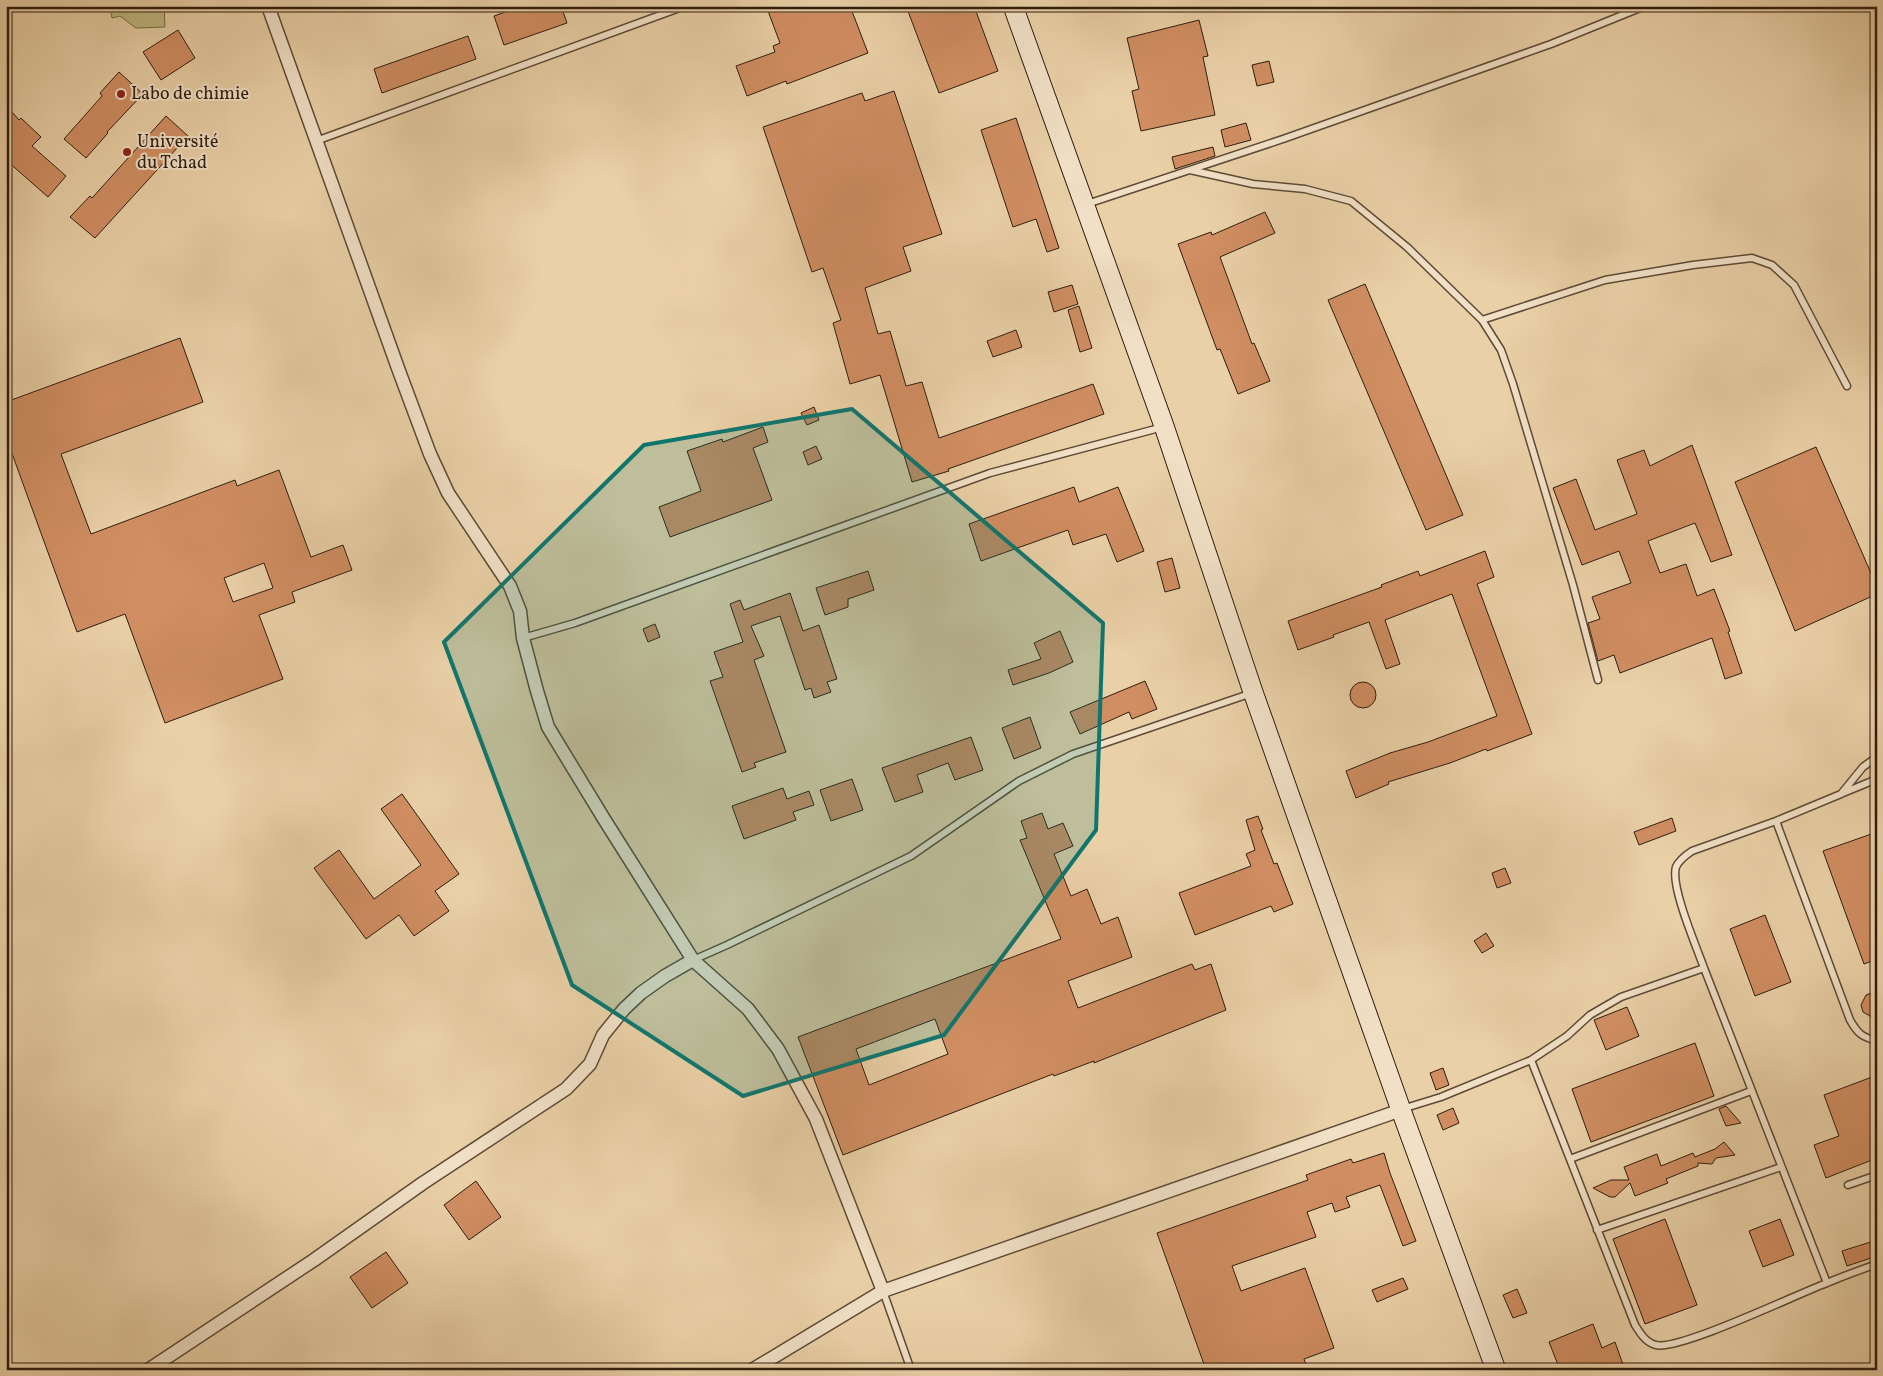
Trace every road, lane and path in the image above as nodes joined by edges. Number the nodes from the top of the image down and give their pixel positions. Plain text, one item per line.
1 (268, 6) edge
2 (685, 6) edge
3 (1013, 6) edge
4 (1644, 6) edge
5 (316, 141) junction
6 (1190, 170) junction
7 (1084, 205) junction
8 (1482, 320) junction
9 (1847, 386) dead end
10 (1164, 426) junction
11 (523, 638) junction
12 (1598, 680) dead end
13 (1253, 692) junction
14 (1877, 757) edge
15 (1877, 779) edge
16 (1841, 794) junction
17 (1776, 821) junction
18 (693, 960) junction
19 (1704, 968) junction
20 (1877, 1041) edge
21 (1531, 1060) junction
22 (1751, 1091) junction
23 (1401, 1110) junction
24 (1570, 1159) junction
25 (1781, 1167) junction
26 (1877, 1175) edge
27 (1848, 1185) dead end
28 (1597, 1230) junction
29 (1877, 1264) edge
30 (1827, 1283) junction
31 (884, 1291) junction
32 (148, 1370) edge
33 (752, 1370) edge
34 (911, 1370) edge
35 (1496, 1370) edge

1 - 5 street
2 - 5 lane
3 - 7 street
4 - 6 lane
5 - 11 street
6 - 7 lane
6 - 8 lane
7 - 10 street
8 - 9 lane
8 - 12 lane
10 - 11 lane
10 - 13 street
11 - 18 street
13 - 18 lane
13 - 23 street
14 - 16 lane
15 - 16 lane
16 - 17 lane
17 - 19 lane
17 - 20 lane
18 - 31 street
18 - 32 street
19 - 21 lane
19 - 22 lane
21 - 23 lane
21 - 24 lane
22 - 24 lane
22 - 25 lane
23 - 31 street
23 - 35 street
24 - 28 lane
25 - 28 lane
25 - 30 lane
26 - 27 lane
28 - 30 lane
29 - 30 lane
31 - 33 street
31 - 34 lane

